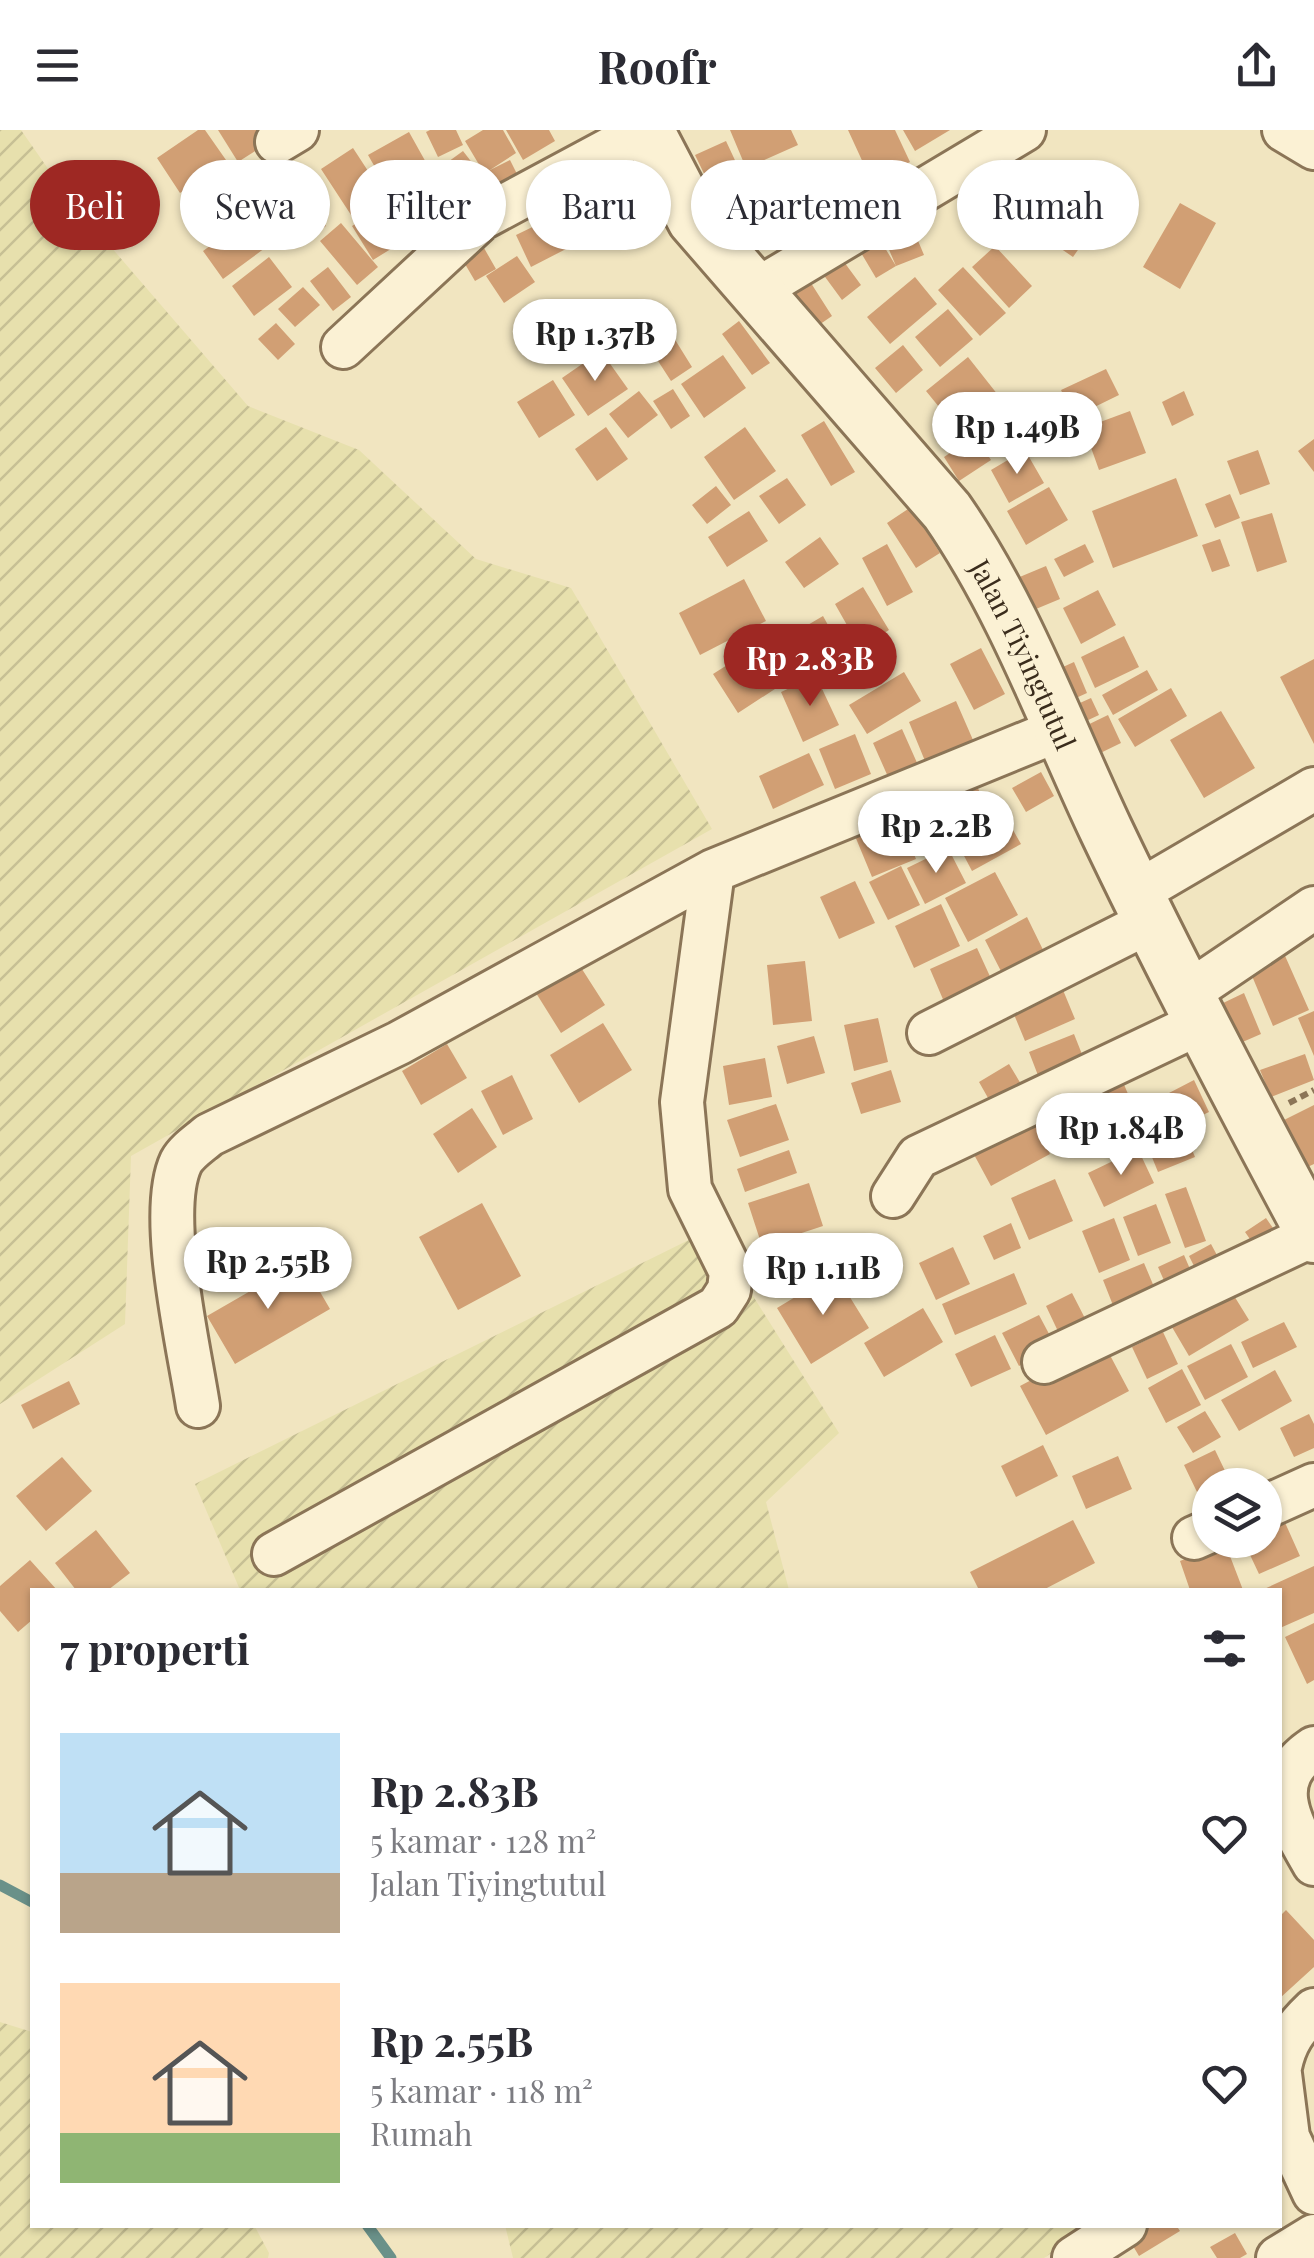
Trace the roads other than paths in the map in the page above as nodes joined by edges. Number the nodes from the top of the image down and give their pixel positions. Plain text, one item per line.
1 (647, 130) edge
2 (1024, 130) edge
3 (1284, 130) edge
4 (1314, 148) edge
5 (755, 291) junction
6 (343, 348) dead end
7 (1061, 729) junction
8 (1314, 789) edge
9 (713, 871) junction
10 (1144, 907) junction
11 (1314, 908) edge
12 (1195, 1008) junction
13 (930, 1033) dead end
14 (893, 1196) dead end
15 (1314, 1235) edge
16 (1044, 1362) dead end
17 (198, 1406) dead end
18 (1314, 1485) edge
19 (1282, 1499) edge
20 (274, 1554) dead end
21 (1314, 1748) edge
22 (1314, 1864) edge
23 (1314, 2010) edge
24 (1282, 2058) edge
25 (1282, 2104) edge
26 (1284, 2137) edge
27 (1314, 2192) edge
28 (1119, 2228) edge
29 (1314, 2236) edge
30 (1074, 2258) edge
31 (1278, 2258) edge

1 - 5 street, Jalan Tiyingtutul
1 - 6 street
2 - 5 street
3 - 4 street
5 - 7 street, Jalan Tiyingtutul
7 - 9 street
7 - 10 street, Jalan Tiyingtutul
8 - 10 street
9 - 17 street
9 - 20 street
10 - 12 street, Jalan Tiyingtutul
10 - 13 street
11 - 12 street
12 - 14 street
12 - 15 street, Jalan Tiyingtutul
15 - 16 street
18 - 19 street
21 - 22 street
23 - 24 street
25 - 26 street
26 - 27 street
28 - 30 street
29 - 31 street

